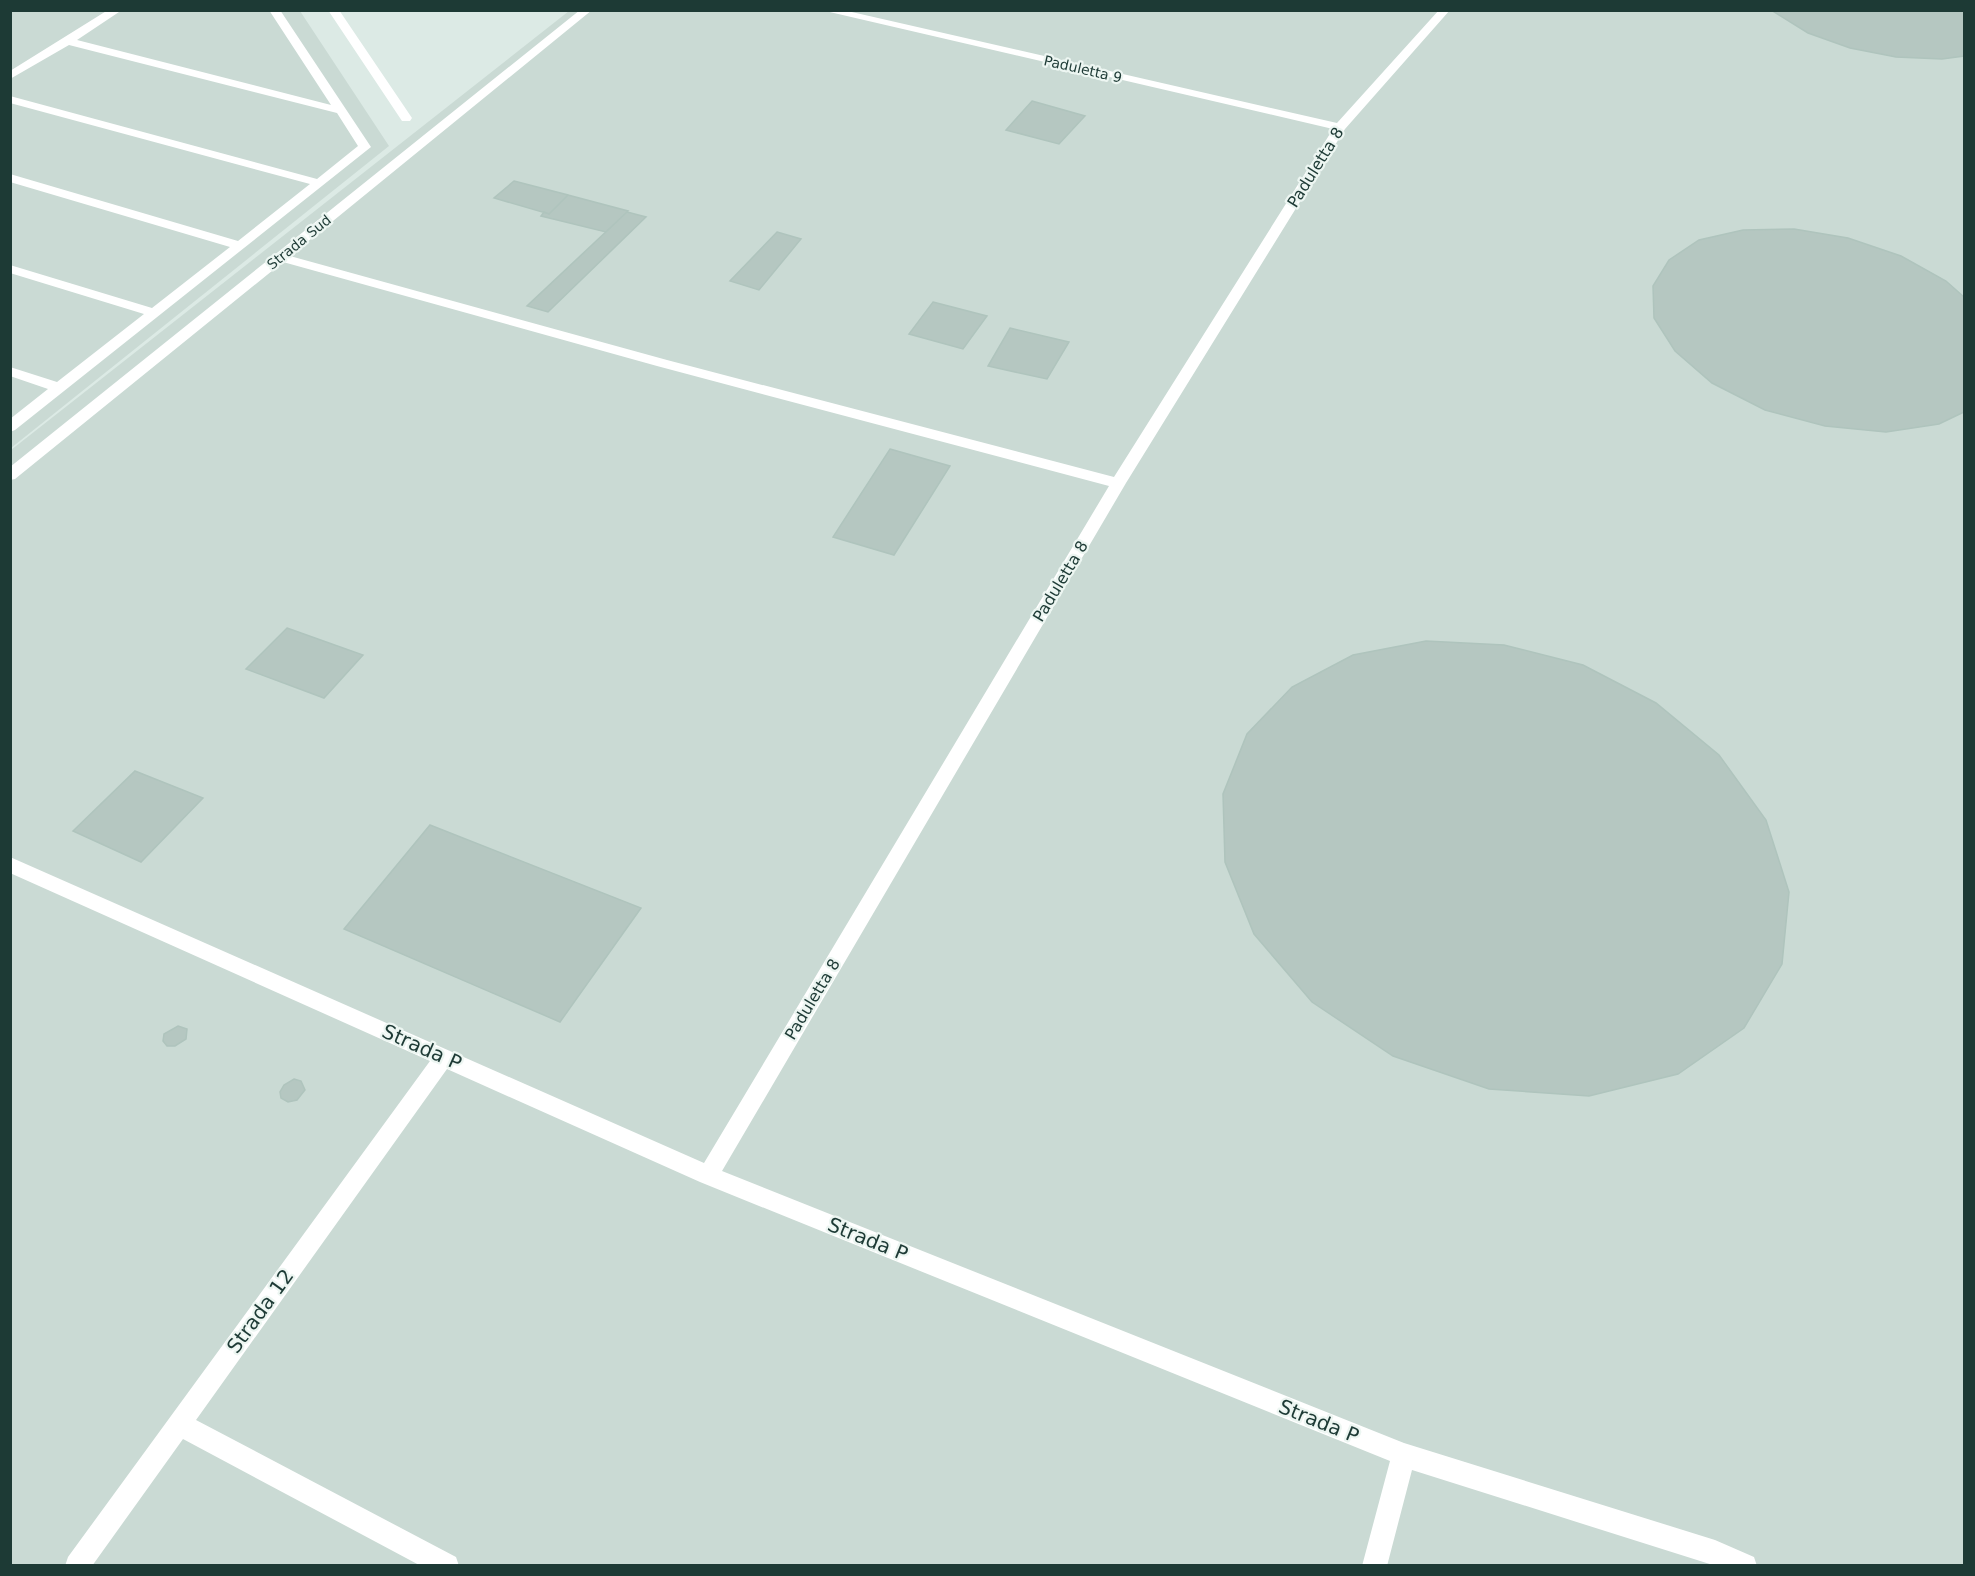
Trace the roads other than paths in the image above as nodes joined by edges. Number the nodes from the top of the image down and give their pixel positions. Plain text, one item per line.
1 (117, 10) edge
2 (274, 10) edge
3 (333, 10) edge
4 (587, 10) edge
5 (826, 10) edge
6 (1445, 10) edge
7 (68, 40) junction
8 (10, 76) edge
9 (10, 99) edge
10 (338, 110) junction
11 (406, 118) dead end
12 (1340, 127) junction
13 (10, 178) edge
14 (319, 183) junction
15 (241, 246) junction
16 (280, 257) junction
17 (10, 269) edge
18 (154, 313) junction
19 (10, 371) edge
20 (59, 388) junction
21 (10, 427) edge
22 (10, 475) edge
23 (1118, 483) junction
24 (10, 864) edge
25 (444, 1057) junction
26 (708, 1175) junction
27 (179, 1424) junction
28 (1404, 1455) junction
29 (77, 1566) edge
30 (447, 1566) edge
31 (1374, 1566) edge
32 (1745, 1566) edge

1 - 7 street
2 - 10 street
3 - 11 street
4 - 16 street, Strada Sud
5 - 12 street, Paduletta 9
6 - 12 street, Paduletta 8
7 - 8 street
7 - 10 street
9 - 14 street
10 - 14 street
12 - 23 street, Paduletta 8
13 - 15 street
14 - 15 street
15 - 18 street
16 - 22 street, Strada Sud
16 - 23 street
17 - 18 street
18 - 20 street
19 - 20 street
20 - 21 street
23 - 26 street, Paduletta 8
24 - 25 street, Strada P
25 - 26 street, Strada P
25 - 27 street, Strada 12
26 - 28 street, Strada P
27 - 29 street, Strada 12
27 - 30 street
28 - 31 street
28 - 32 street, Strada P

